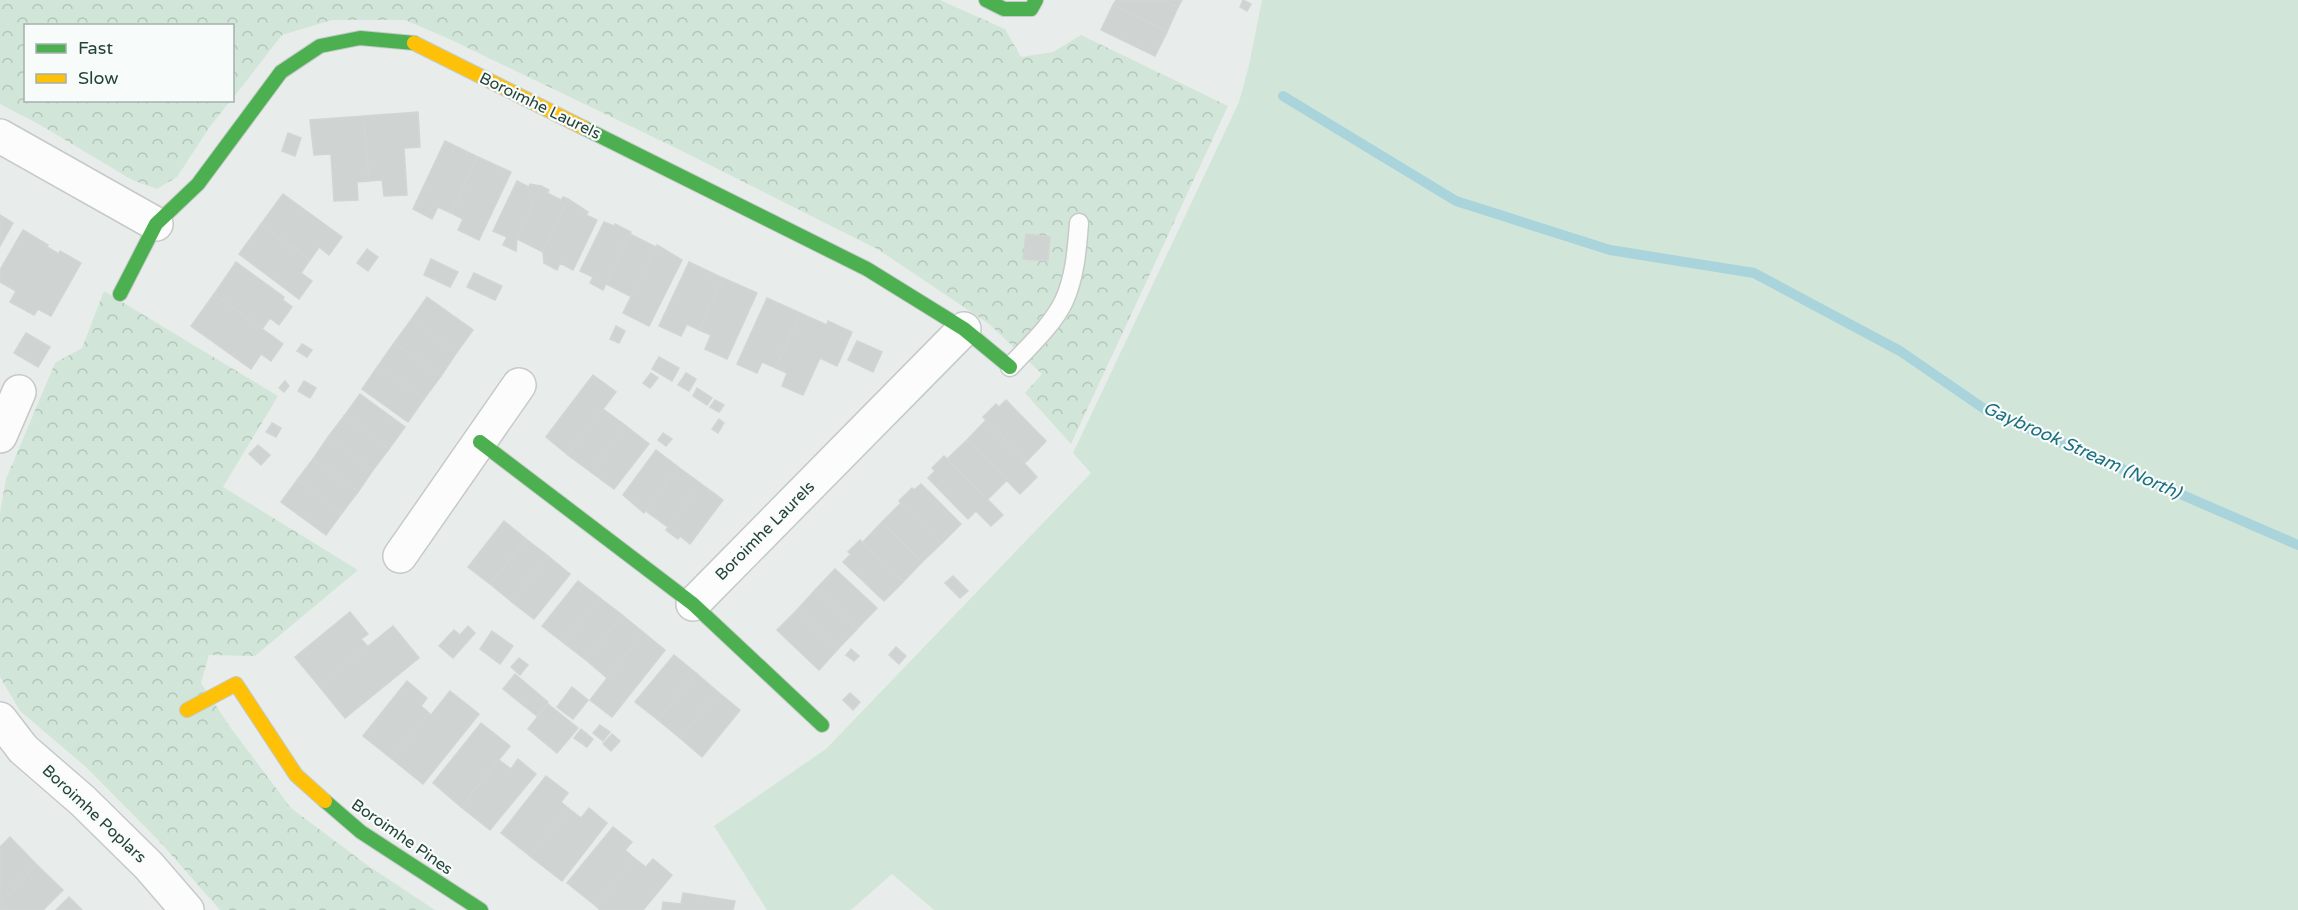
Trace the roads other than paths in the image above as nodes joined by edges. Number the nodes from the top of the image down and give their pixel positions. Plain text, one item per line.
1 (986, 0) edge
2 (1036, 0) edge
3 (0, 136) edge
4 (1079, 223) dead end
5 (156, 224) junction
6 (120, 294) dead end
7 (964, 329) junction
8 (1010, 367) joint
9 (519, 385) dead end
10 (19, 392) dead end
11 (0, 436) edge
12 (480, 442) junction
13 (400, 556) dead end
14 (693, 604) junction
15 (187, 710) dead end
16 (0, 718) edge
17 (822, 725) dead end
18 (187, 910) edge
19 (481, 910) edge

1 - 2 street
3 - 5 street
4 - 8 lane
5 - 6 street, Boroimhe Laurels
5 - 7 street, Boroimhe Laurels
7 - 8 street, Boroimhe Laurels
7 - 14 street, Boroimhe Laurels
9 - 12 street
10 - 11 street
12 - 13 street
12 - 14 street
14 - 17 street
15 - 19 street, Boroimhe Pines
16 - 18 street, Boroimhe Poplars

